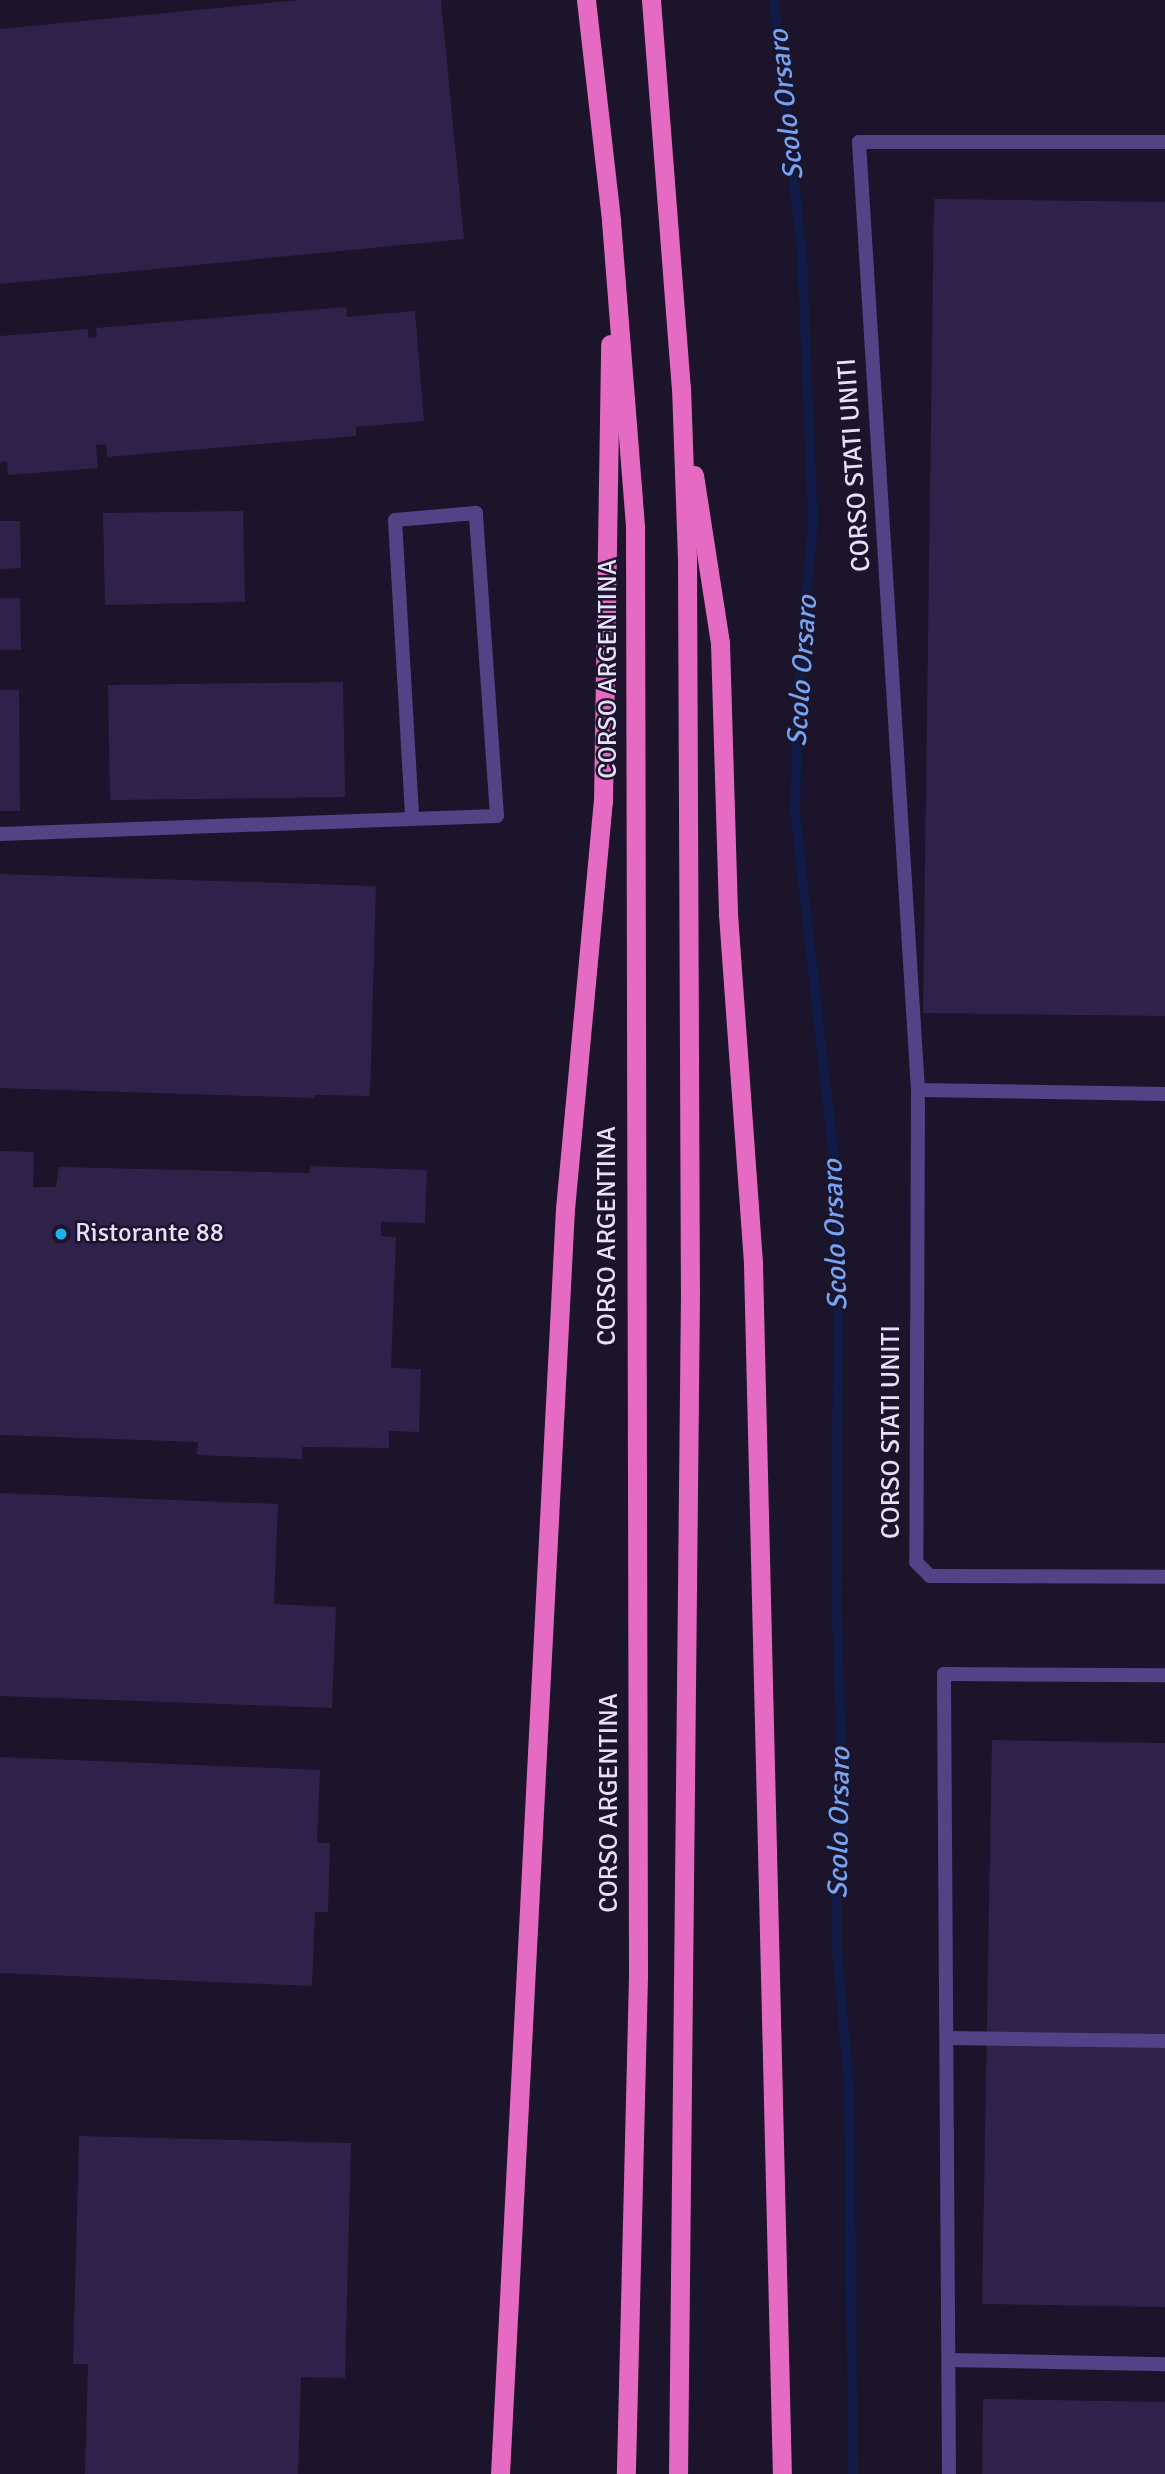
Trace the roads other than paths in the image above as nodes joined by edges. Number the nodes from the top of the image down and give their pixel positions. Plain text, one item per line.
1 (586, 0) edge
2 (651, 0) edge
3 (1165, 142) edge
4 (611, 221) junction
5 (681, 387) junction
6 (412, 819) junction
7 (0, 834) edge
8 (918, 1090) junction
9 (1165, 1094) edge
10 (1165, 1577) edge
11 (1165, 1675) edge
12 (947, 2038) junction
13 (1165, 2040) edge
14 (949, 2360) junction
15 (1165, 2364) edge
16 (500, 2474) edge
17 (626, 2474) edge
18 (678, 2474) edge
19 (782, 2474) edge
20 (949, 2474) edge

1 - 4 highway, CORSO ARGENTINA
2 - 5 highway
3 - 8 lane, CORSO STATI UNITI
4 - 16 highway
4 - 17 highway, CORSO ARGENTINA
5 - 18 highway
5 - 19 highway
6 - 6 lane
6 - 7 lane
8 - 9 lane
8 - 10 lane, CORSO STATI UNITI
11 - 12 lane
12 - 13 lane
12 - 14 lane
14 - 15 lane
14 - 20 lane

